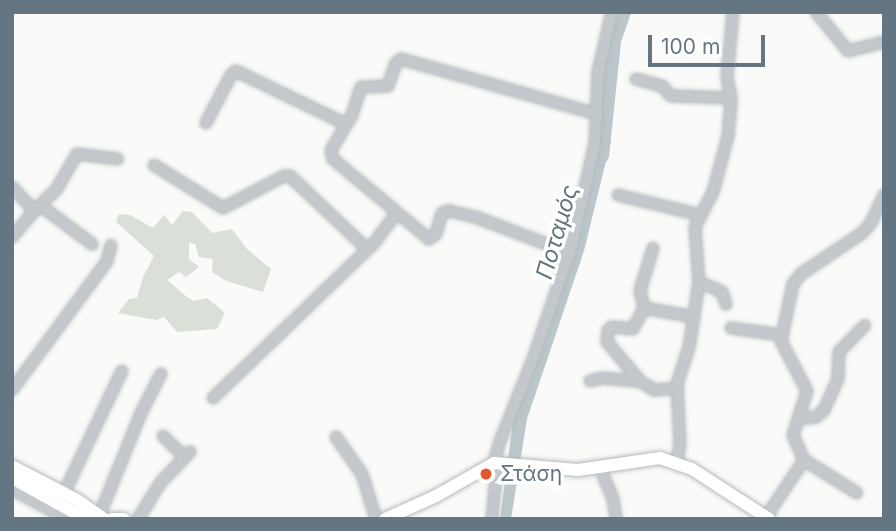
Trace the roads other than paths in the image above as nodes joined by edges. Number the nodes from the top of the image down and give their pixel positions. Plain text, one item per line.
1 (612, 12) edge
2 (733, 12) edge
3 (816, 12) edge
4 (884, 43) edge
5 (636, 79) dead end
6 (731, 98) junction
7 (597, 114) junction
8 (206, 123) dead end
9 (346, 124) junction
10 (118, 159) dead end
11 (154, 165) dead end
12 (12, 187) edge
13 (618, 195) dead end
14 (884, 195) edge
15 (37, 209) junction
16 (397, 212) junction
17 (700, 215) junction
18 (12, 237) edge
19 (92, 244) dead end
20 (111, 245) dead end
21 (653, 248) dead end
22 (367, 249) junction
23 (570, 253) junction
24 (699, 282) junction
25 (726, 304) dead end
26 (644, 308) junction
27 (694, 317) junction
28 (865, 325) dead end
29 (731, 328) dead end
30 (782, 335) junction
31 (122, 371) dead end
32 (162, 374) dead end
33 (590, 381) dead end
34 (640, 382) junction
35 (678, 388) junction
36 (12, 390) edge
37 (213, 398) dead end
38 (799, 419) junction
39 (163, 436) dead end
40 (335, 437) dead end
41 (804, 460) junction
42 (677, 462) junction
43 (500, 463) junction
44 (12, 466) edge
45 (600, 468) junction
46 (12, 478) edge
47 (12, 489) edge
48 (857, 493) dead end
49 (59, 502) junction
50 (106, 517) edge
51 (767, 518) edge
52 (67, 519) edge
53 (86, 519) edge
54 (124, 519) edge
55 (138, 519) edge
56 (376, 519) edge
57 (385, 519) edge
58 (492, 519) edge
59 (616, 519) edge

1 - 7 street
2 - 6 street
3 - 4 street
5 - 6 street
6 - 17 street
7 - 9 street
7 - 23 street
8 - 9 street
9 - 16 street
10 - 15 street
11 - 22 street
12 - 15 street
13 - 17 street
14 - 30 street
15 - 18 street
15 - 19 street
16 - 22 street
16 - 23 street
17 - 24 street
20 - 36 street
21 - 26 street
22 - 37 street
23 - 43 street
24 - 25 street
24 - 27 street
26 - 27 street
26 - 34 street
27 - 35 street
28 - 38 street
29 - 30 street
30 - 38 street
31 - 49 street
32 - 50 street
33 - 34 street
34 - 35 street
35 - 42 street
38 - 41 street
39 - 55 street
40 - 56 street
41 - 48 street
41 - 51 street
42 - 45 main road
42 - 51 main road
43 - 45 main road
43 - 57 main road
43 - 58 street
44 - 49 main road
45 - 59 street
46 - 49 main road
47 - 49 street
49 - 50 main road
49 - 52 street
49 - 53 main road
50 - 54 main road

